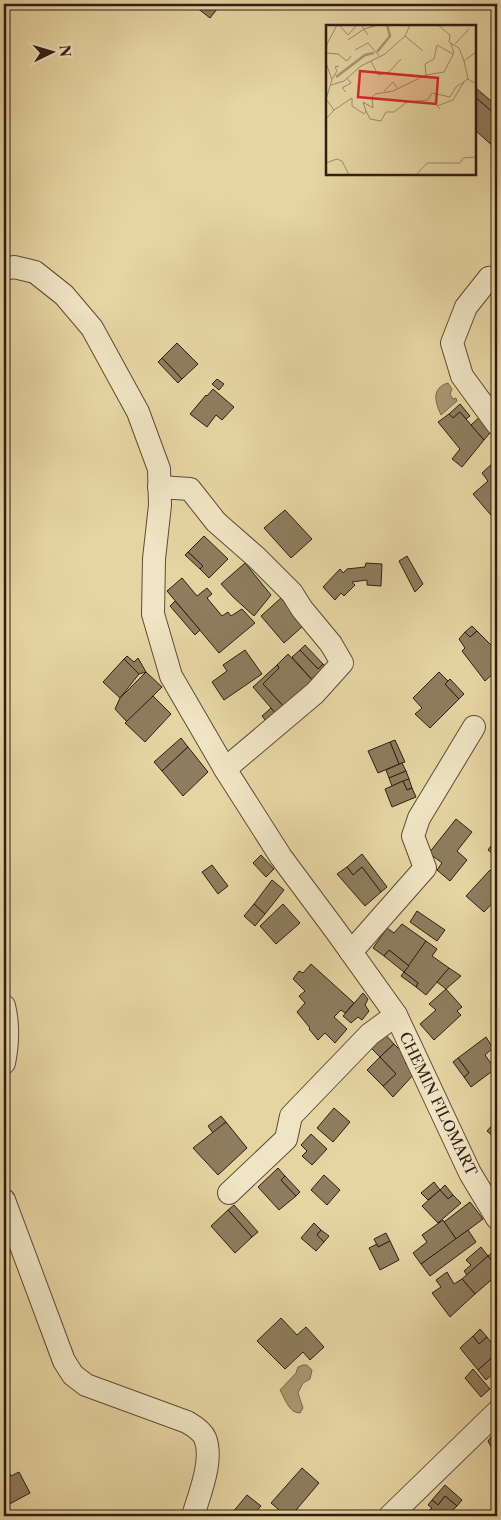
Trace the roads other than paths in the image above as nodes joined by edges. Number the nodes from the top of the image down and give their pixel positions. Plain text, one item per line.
1 (4, 269) edge
2 (497, 277) edge
3 (497, 424) edge
4 (159, 487) junction
5 (474, 727) dead end
6 (225, 769) junction
7 (351, 952) junction
8 (4, 1006) edge
9 (396, 1015) junction
10 (4, 1063) edge
11 (229, 1193) dead end
12 (4, 1200) edge
13 (497, 1218) edge
14 (497, 1412) edge
15 (193, 1516) edge
16 (390, 1516) edge

1 - 4 street, CHEMIN FILOMART
2 - 3 street
4 - 6 street, CHEMIN FILOMART
4 - 6 street
5 - 7 street
6 - 7 street, CHEMIN FILOMART
7 - 9 street, CHEMIN FILOMART
8 - 10 street
9 - 11 street, CHEMIN FILOMART
9 - 13 street, CHEMIN FILOMART
12 - 15 street
14 - 16 street

